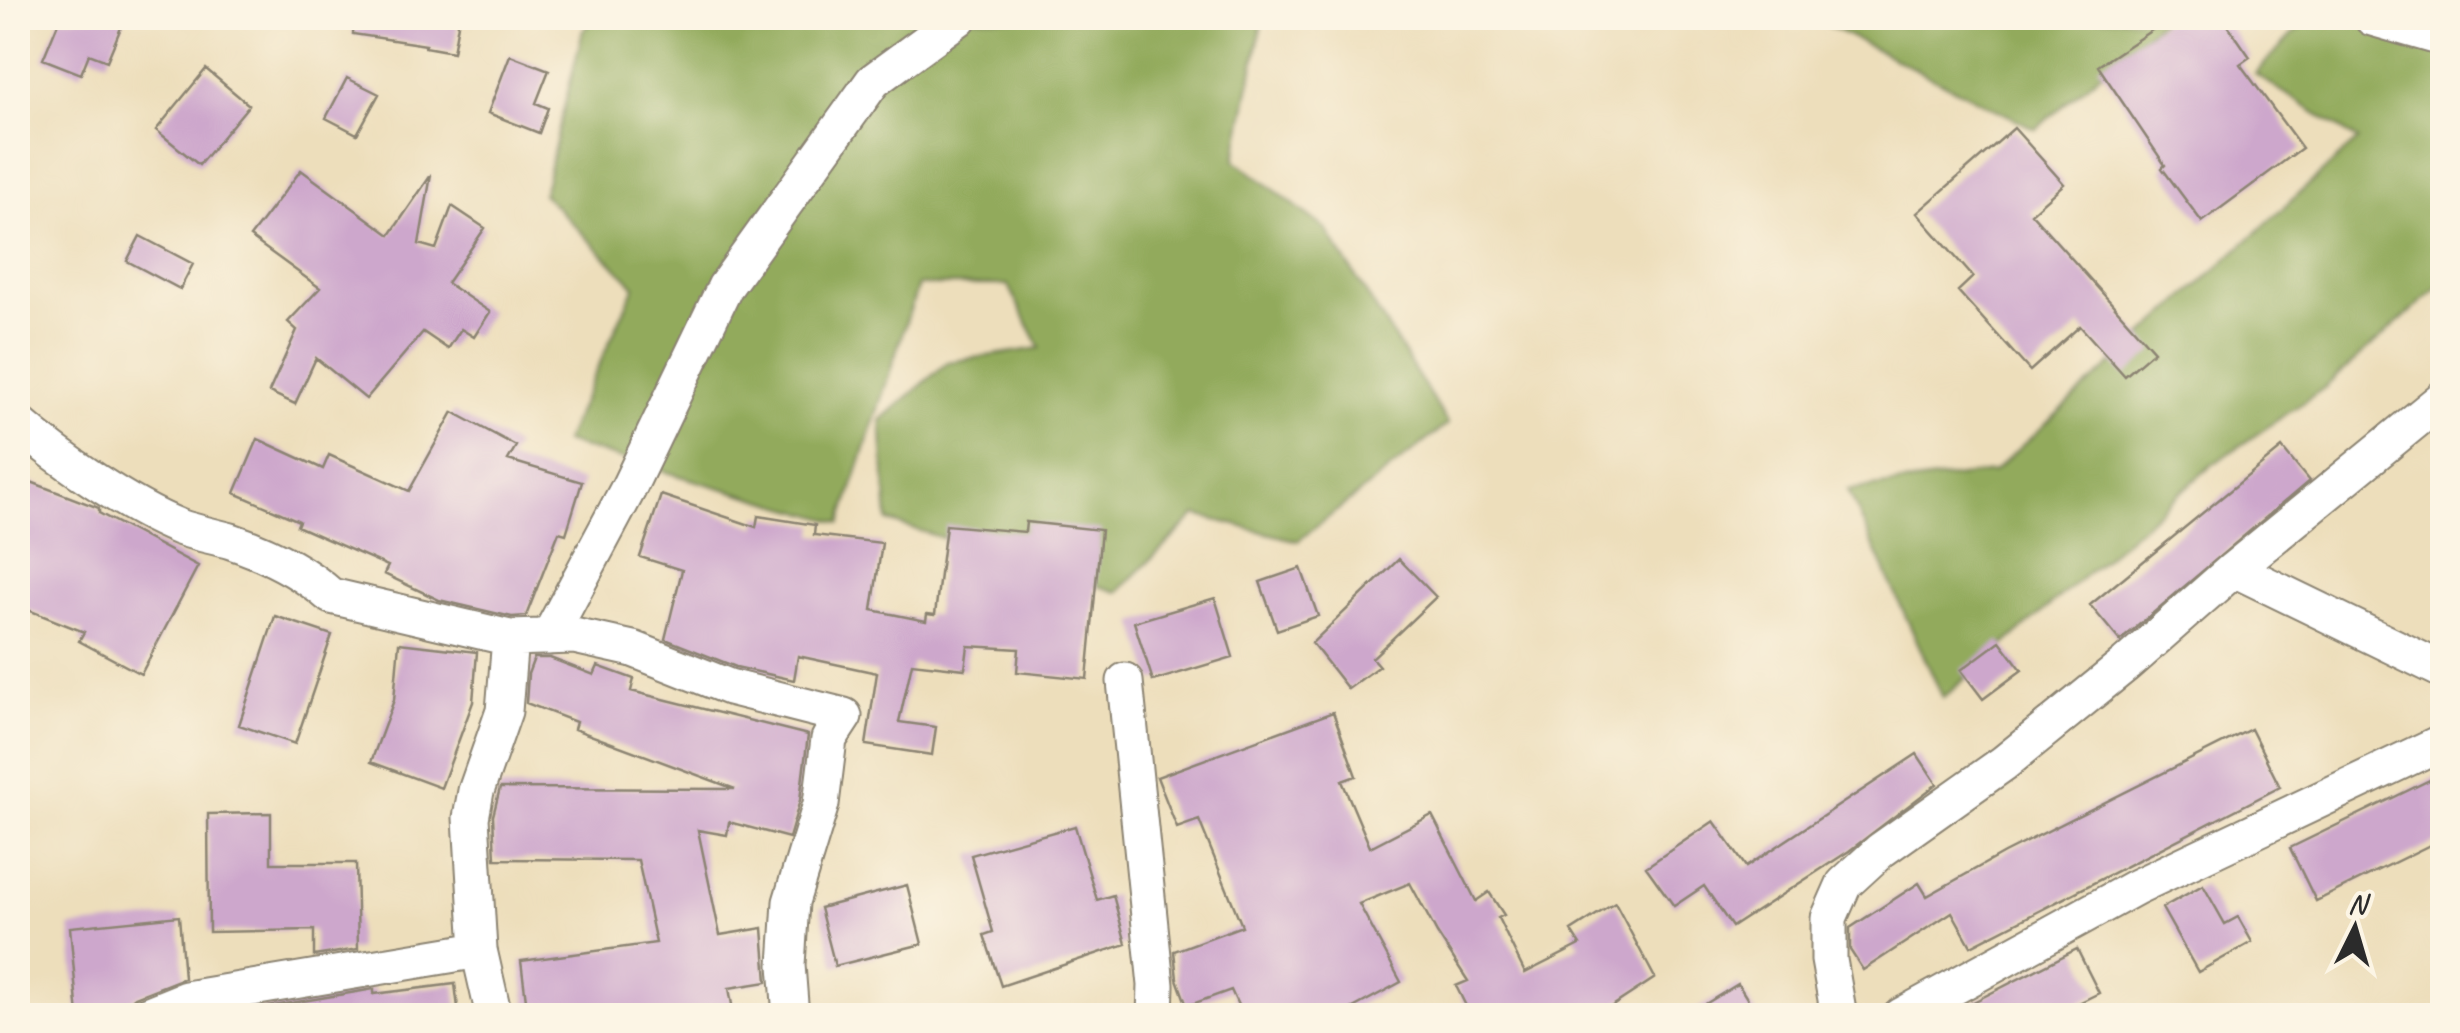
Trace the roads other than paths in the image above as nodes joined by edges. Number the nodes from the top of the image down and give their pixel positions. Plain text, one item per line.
1 (960, 18) edge
2 (2372, 18) edge
3 (2442, 38) edge
4 (2442, 399) edge
5 (18, 422) edge
6 (2234, 569) junction
7 (549, 637) junction
8 (510, 638) junction
9 (2442, 670) edge
10 (1125, 680) dead end
11 (2442, 742) edge
12 (479, 950) junction
13 (144, 1016) edge
14 (494, 1016) edge
15 (791, 1016) edge
16 (1156, 1016) edge
17 (1839, 1016) edge
18 (1900, 1016) edge

1 - 7 street
2 - 3 street
4 - 6 street
5 - 8 street
6 - 9 street
6 - 17 street
7 - 8 street
7 - 15 street
8 - 12 street
10 - 16 street
11 - 18 street
12 - 13 street
12 - 14 street

